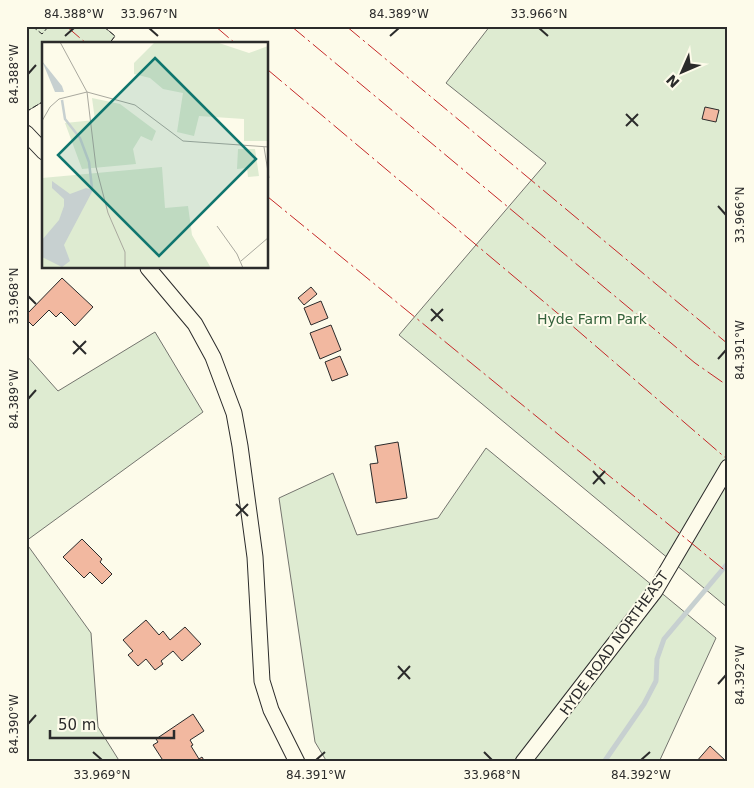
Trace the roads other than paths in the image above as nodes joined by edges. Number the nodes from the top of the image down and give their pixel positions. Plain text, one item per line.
1 (26, 133) edge
2 (42, 150) edge
3 (149, 269) edge
4 (728, 467) edge
5 (297, 762) edge
6 (522, 762) edge

1 - 2 street
3 - 5 street
4 - 6 street, HYDE ROAD NORTHEAST

